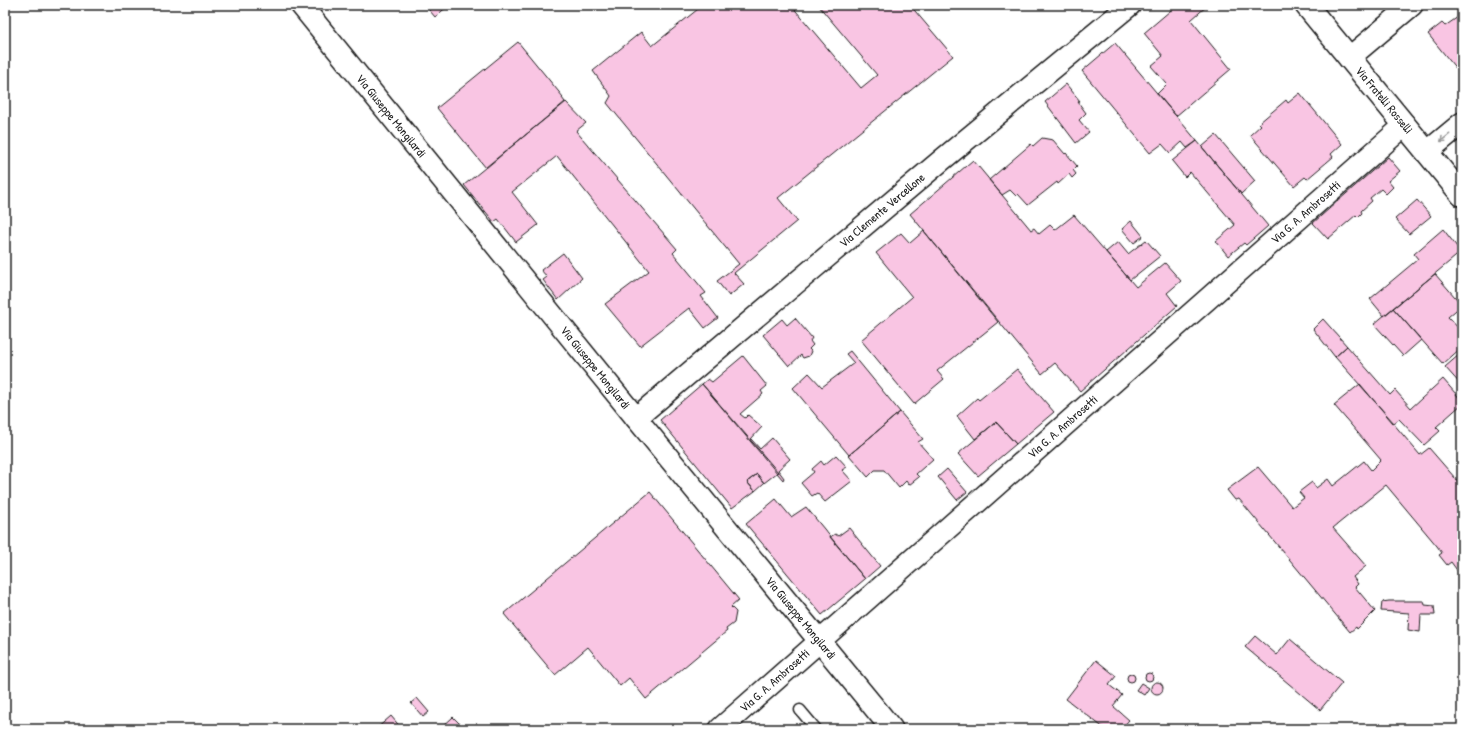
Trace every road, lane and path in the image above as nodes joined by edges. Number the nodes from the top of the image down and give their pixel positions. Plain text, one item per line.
1 (301, 5) edge
2 (1130, 5) edge
3 (1306, 5) edge
4 (1412, 5) edge
5 (1349, 58) junction
6 (1405, 124) junction
7 (1462, 124) edge
8 (1428, 152) junction
9 (1462, 195) edge
10 (636, 418) junction
11 (820, 641) junction
12 (800, 710) dead end
13 (720, 729) edge
14 (816, 729) edge
15 (892, 729) edge

1 - 10 street, Via Giuseppe Mongilardi
2 - 10 street, Via Clemente Vercellone
3 - 5 street, Via Fratelli Rosselli
4 - 5 street
5 - 6 street, Via Fratelli Rosselli
6 - 8 street, Via Fratelli Rosselli
6 - 11 street, Via G. A. Ambrosetti
7 -> 8 street
8 - 9 street, Via Fratelli Rosselli
10 - 11 street, Via Giuseppe Mongilardi
11 - 13 street, Via G. A. Ambrosetti
11 - 15 street, Via Giuseppe Mongilardi
12 - 14 lane

